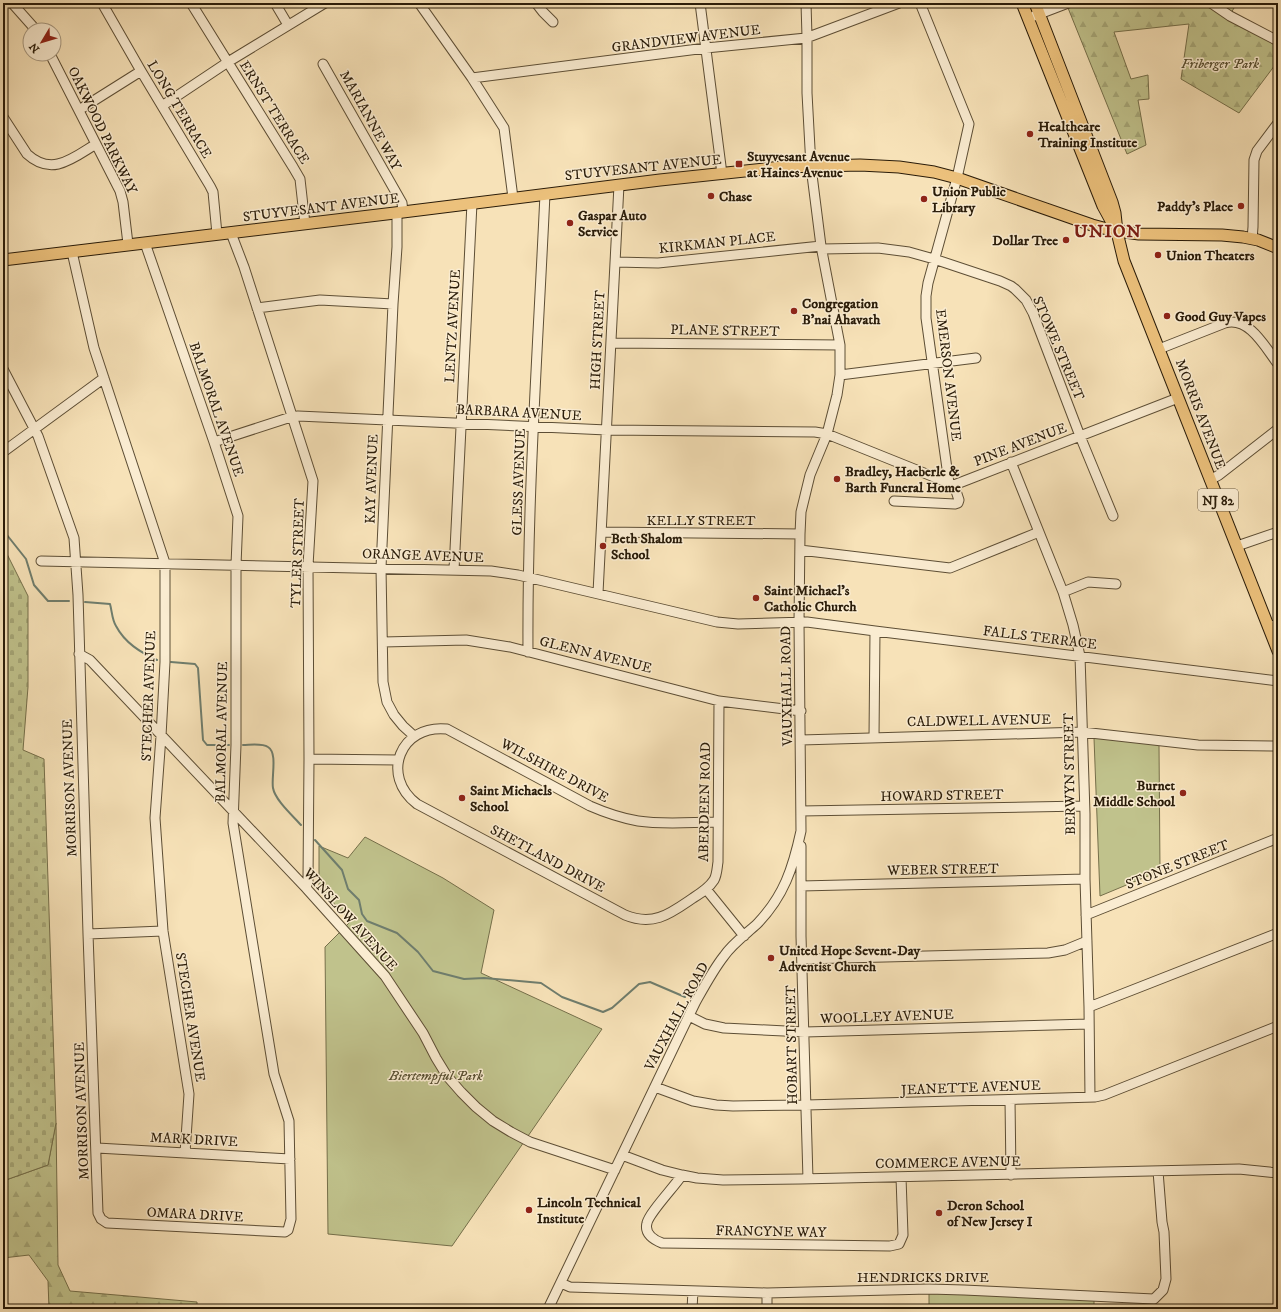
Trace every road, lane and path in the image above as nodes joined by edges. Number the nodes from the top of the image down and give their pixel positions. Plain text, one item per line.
1 (6, 3) edge
2 (12, 3) edge
3 (102, 3) edge
4 (192, 3) edge
5 (275, 3) edge
6 (325, 3) edge
7 (700, 3) edge
8 (806, 3) edge
9 (899, 3) edge
10 (920, 3) edge
11 (1022, 3) edge
12 (1035, 3) edge
13 (1068, 3) edge
14 (423, 4) edge
15 (540, 4) edge
16 (1212, 4) edge
17 (3, 6) edge
18 (1039, 14) junction
19 (1028, 18) junction
20 (29, 22) edge
21 (553, 22) dead end
22 (288, 25) junction
23 (807, 37) junction
24 (1278, 41) edge
25 (706, 48) junction
26 (54, 62) edge
27 (228, 62) junction
28 (323, 64) dead end
29 (141, 72) junction
30 (472, 78) junction
31 (162, 106) junction
32 (79, 110) junction
33 (3, 117) edge
34 (1278, 123) edge
35 (96, 144) junction
36 (811, 167) junction
37 (722, 174) junction
38 (957, 178) junction
39 (619, 185) junction
40 (545, 194) junction
41 (513, 198) junction
42 (472, 203) junction
43 (400, 213) junction
44 (305, 224) junction
45 (1117, 232) junction
46 (231, 233) junction
47 (217, 234) junction
48 (1252, 239) junction
49 (145, 243) junction
50 (128, 244) junction
51 (822, 247) junction
52 (1278, 248) edge
53 (72, 252) junction
54 (934, 259) junction
55 (3, 260) edge
56 (616, 262) junction
57 (393, 304) junction
58 (257, 308) junction
59 (611, 343) junction
60 (840, 345) junction
61 (1159, 349) junction
62 (976, 358) dead end
63 (932, 364) junction
64 (1278, 364) edge
65 (3, 369) edge
66 (840, 375) junction
67 (104, 378) junction
68 (1178, 398) junction
69 (291, 416) junction
70 (388, 420) junction
71 (461, 424) junction
72 (534, 427) junction
73 (1278, 429) edge
74 (35, 430) junction
75 (607, 430) junction
76 (827, 434) junction
77 (1080, 436) junction
78 (214, 442) junction
79 (3, 452) edge
80 (1011, 462) junction
81 (1210, 480) junction
82 (951, 484) junction
83 (894, 501) dead end
84 (1113, 516) dead end
85 (602, 532) junction
86 (1039, 532) junction
87 (1278, 532) edge
88 (800, 534) junction
89 (1237, 546) junction
90 (800, 550) junction
91 (41, 561) dead end
92 (76, 561) junction
93 (165, 563) junction
94 (236, 565) junction
95 (308, 566) junction
96 (382, 568) junction
97 (454, 570) junction
98 (528, 578) junction
99 (1116, 584) dead end
100 (1063, 592) junction
101 (598, 593) junction
102 (799, 622) junction
103 (1273, 625) edge
104 (875, 631) junction
105 (383, 642) junction
106 (1278, 651) edge
107 (528, 652) junction
108 (79, 654) junction
109 (1080, 656) junction
110 (1278, 681) edge
111 (719, 701) junction
112 (800, 711) junction
113 (1082, 732) junction
114 (162, 736) junction
115 (414, 736) junction
116 (874, 737) junction
117 (801, 740) junction
118 (1278, 746) edge
119 (309, 759) junction
120 (398, 760) junction
121 (1084, 806) junction
122 (801, 811) junction
123 (234, 813) junction
124 (718, 822) junction
125 (801, 831) junction
126 (1278, 838) edge
127 (1085, 879) junction
128 (801, 886) junction
129 (306, 888) junction
130 (706, 889) junction
131 (1086, 915) junction
132 (163, 931) junction
133 (1278, 932) edge
134 (88, 934) junction
135 (744, 936) junction
136 (1087, 941) junction
137 (803, 959) junction
138 (1089, 1007) junction
139 (689, 1016) junction
140 (1089, 1024) junction
141 (1278, 1026) edge
142 (805, 1032) junction
143 (655, 1087) junction
144 (1090, 1097) junction
145 (1010, 1100) junction
146 (806, 1105) junction
147 (96, 1148) junction
148 (185, 1153) junction
149 (622, 1155) junction
150 (290, 1159) junction
151 (615, 1170) junction
152 (1158, 1172) junction
153 (1278, 1172) edge
154 (682, 1175) junction
155 (1011, 1175) junction
156 (901, 1176) junction
157 (808, 1179) junction
158 (101, 1219) joint
159 (288, 1230) joint
160 (561, 1283) junction
161 (693, 1291) junction
162 (767, 1293) junction
163 (548, 1309) edge
164 (692, 1309) edge
165 (767, 1309) edge

1 - 17 street
2 - 20 street
3 - 29 street, LONG TERRACE
4 - 27 street, ERNST TERRACE
5 - 22 street
6 - 22 street
7 - 25 street
8 - 23 street, VAUXHALL ROAD
9 - 23 street, GRANDVIEW AVENUE
10 - 38 street, EMERSON AVENUE
11 - 19 main road, MORRIS AVENUE / NJ 82
12 - 18 main road, MORRIS AVENUE / NJ 82
13 - 18 street
14 - 30 street
15 - 21 street
16 - 24 street
18 - 19 street
18 - 45 main road, MORRIS AVENUE / NJ 82
19 - 45 main road, MORRIS AVENUE / NJ 82
22 - 27 street
23 - 25 street, GRANDVIEW AVENUE
23 - 36 street, VAUXHALL ROAD
25 - 30 street, GRANDVIEW AVENUE
25 - 37 street
26 - 32 street, OAKWOOD PARKWAY
27 - 31 street
27 - 44 street, ERNST TERRACE
28 - 43 street, MARIANNE WAY
29 - 31 street, LONG TERRACE
29 - 32 street
30 - 41 street
31 - 47 street, LONG TERRACE
32 - 35 street, OAKWOOD PARKWAY
33 - 35 street
34 - 48 street
35 - 50 street, OAKWOOD PARKWAY
36 - 37 main road, STUYVESANT AVENUE
36 - 38 main road, STUYVESANT AVENUE
36 - 51 street, VAUXHALL ROAD
37 - 39 main road, STUYVESANT AVENUE
38 - 45 main road, STUYVESANT AVENUE
38 - 54 street, EMERSON AVENUE
39 - 40 main road, STUYVESANT AVENUE
39 - 56 street, HIGH STREET
40 - 41 main road, STUYVESANT AVENUE
40 - 72 street, GLESS AVENUE
41 - 42 main road, STUYVESANT AVENUE
42 - 43 main road, STUYVESANT AVENUE
42 - 71 street, LENTZ AVENUE
43 - 44 main road, STUYVESANT AVENUE
43 - 57 street, KAY AVENUE
44 - 46 main road, STUYVESANT AVENUE
45 - 48 main road, STUYVESANT AVENUE
45 - 61 main road, MORRIS AVENUE / NJ 82
46 - 47 main road, STUYVESANT AVENUE
46 - 58 street, TYLER STREET
47 - 49 main road, STUYVESANT AVENUE
48 - 52 main road, STUYVESANT AVENUE
49 - 50 main road, STUYVESANT AVENUE
49 - 78 street, BALMORAL AVENUE
50 - 53 main road, STUYVESANT AVENUE
51 - 54 street, STOWE STREET
51 - 56 street, KIRKMAN PLACE
51 - 60 street, VAUXHALL ROAD
53 - 55 main road, STUYVESANT AVENUE
53 - 67 street, STECHER AVENUE
54 - 63 street, EMERSON AVENUE
54 - 77 street, STOWE STREET
56 - 59 street, HIGH STREET
57 - 58 street
57 - 70 street, KAY AVENUE
58 - 69 street, TYLER STREET
59 - 60 street, PLANE STREET
59 - 75 street, HIGH STREET
60 - 66 street, VAUXHALL ROAD
61 - 64 street
61 - 68 main road, MORRIS AVENUE / NJ 82
62 - 63 street
63 - 66 street
63 - 82 street, EMERSON AVENUE
65 - 74 street, MORRISON AVENUE
66 - 76 street, VAUXHALL ROAD
67 - 74 street
67 - 93 street, STECHER AVENUE
68 - 77 street, PINE AVENUE
68 - 81 main road, MORRIS AVENUE / NJ 82
69 - 70 street, BARBARA AVENUE
69 - 78 street, BARBARA AVENUE
69 - 95 street, TYLER STREET
70 - 71 street, BARBARA AVENUE
70 - 96 street, KAY AVENUE
71 - 72 street, BARBARA AVENUE
71 - 97 street, LENTZ AVENUE
72 - 75 street, BARBARA AVENUE
72 - 98 street, GLESS AVENUE
73 - 81 street
74 - 79 street
74 - 92 street, MORRISON AVENUE
75 - 76 street, BARBARA AVENUE
75 - 85 street, HIGH STREET
76 - 82 street
76 - 88 street, VAUXHALL ROAD
77 - 80 street, PINE AVENUE
77 - 84 street, STOWE STREET
78 - 94 street, BALMORAL AVENUE
80 - 82 street, PINE AVENUE
80 - 86 street, BERWYN STREET
81 - 89 main road, MORRIS AVENUE / NJ 82
82 - 83 street, EMERSON AVENUE
85 - 88 street, KELLY STREET
85 - 101 street, HIGH STREET
86 - 90 street
86 - 100 street, BERWYN STREET
87 - 89 street
88 - 90 street, VAUXHALL ROAD
89 - 103 main road, MORRIS AVENUE / NJ 82
90 - 102 street, VAUXHALL ROAD
91 - 92 street, ORANGE AVENUE
92 - 93 street, ORANGE AVENUE
92 - 108 street, MORRISON AVENUE
93 - 94 street, ORANGE AVENUE
93 - 114 street, STECHER AVENUE
94 - 95 street, ORANGE AVENUE
94 - 123 street, BALMORAL AVENUE
95 - 96 street, ORANGE AVENUE
95 - 119 street, TYLER STREET
96 - 97 street, ORANGE AVENUE
96 - 105 street, KAY AVENUE
97 - 98 street, ORANGE AVENUE
98 - 101 street, ORANGE AVENUE
98 - 107 street, GLESS AVENUE
99 - 100 street
100 - 109 street, BERWYN STREET
101 - 102 street, ORANGE AVENUE
102 - 104 street, FALLS TERRACE
102 - 112 street, VAUXHALL ROAD
103 - 106 main road, MORRIS AVENUE / NJ 82
104 - 109 street, FALLS TERRACE
104 - 116 street
105 - 107 street, GLENN AVENUE
105 - 115 street, KAY AVENUE
107 - 111 street, GLENN AVENUE
108 - 114 street, WINSLOW AVENUE
108 - 134 street, MORRISON AVENUE
109 - 110 street, FALLS TERRACE
109 - 113 street, BERWYN STREET
111 - 112 street, GLENN AVENUE
111 - 124 street, ABERDEEN ROAD
112 - 117 street, VAUXHALL ROAD
113 - 116 street, CALDWELL AVENUE
113 - 118 street, CALDWELL AVENUE
113 - 121 street, BERWYN STREET
114 - 123 street, WINSLOW AVENUE
114 - 132 street, STECHER AVENUE
115 - 120 street, WILSHIRE DRIVE
115 - 124 street, WILSHIRE DRIVE
116 - 117 street, CALDWELL AVENUE
117 - 122 street, VAUXHALL ROAD
119 - 120 street
119 - 129 street, TYLER STREET
120 - 130 street, SHETLAND DRIVE
121 - 122 street, HOWARD STREET
121 - 127 street, BERWYN STREET
122 - 125 street, VAUXHALL ROAD
123 - 129 street, WINSLOW AVENUE
123 - 150 street, BALMORAL AVENUE
124 - 130 street, ABERDEEN ROAD
125 - 128 street, HOBART STREET
125 - 135 street, VAUXHALL ROAD
126 - 131 street, STONE STREET
127 - 128 street, WEBER STREET
127 - 131 street, BERWYN STREET
128 - 137 street, HOBART STREET
129 - 151 street, WINSLOW AVENUE
130 - 135 street
131 - 136 street, BERWYN STREET
132 - 134 street
132 - 148 street, STECHER AVENUE
133 - 138 street
134 - 147 street, MORRISON AVENUE
135 - 139 street, VAUXHALL ROAD
136 - 137 street
136 - 138 street, BERWYN STREET
137 - 142 street, HOBART STREET
138 - 140 street, BERWYN STREET
139 - 142 street, WOOLLEY AVENUE
139 - 143 street, VAUXHALL ROAD
140 - 142 street, WOOLLEY AVENUE
140 - 144 street, BERWYN STREET
141 - 144 street, JEANETTE AVENUE
142 - 146 street, HOBART STREET
143 - 146 street, JEANETTE AVENUE
143 - 149 street, VAUXHALL ROAD
144 - 145 street, JEANETTE AVENUE
145 - 146 street, JEANETTE AVENUE
145 - 155 street
146 - 157 street, HOBART STREET
147 - 148 street, MARK DRIVE
147 - 158 street, MORRISON AVENUE
148 - 150 street, MARK DRIVE
149 - 151 street, VAUXHALL ROAD
149 - 154 street, COMMERCE AVENUE
150 - 159 street, BALMORAL AVENUE
151 - 160 street, VAUXHALL ROAD
152 - 153 street, COMMERCE AVENUE
152 - 155 street, COMMERCE AVENUE
152 - 162 street, HENDRICKS DRIVE
154 - 156 street, FRANCYNE WAY
154 - 157 street, COMMERCE AVENUE
155 - 156 street, COMMERCE AVENUE
156 - 157 street, COMMERCE AVENUE
158 - 159 street, OMARA DRIVE
160 - 161 street, HENDRICKS DRIVE
160 - 163 street, VAUXHALL ROAD
161 - 162 street, HENDRICKS DRIVE
161 - 164 street
162 - 165 street

